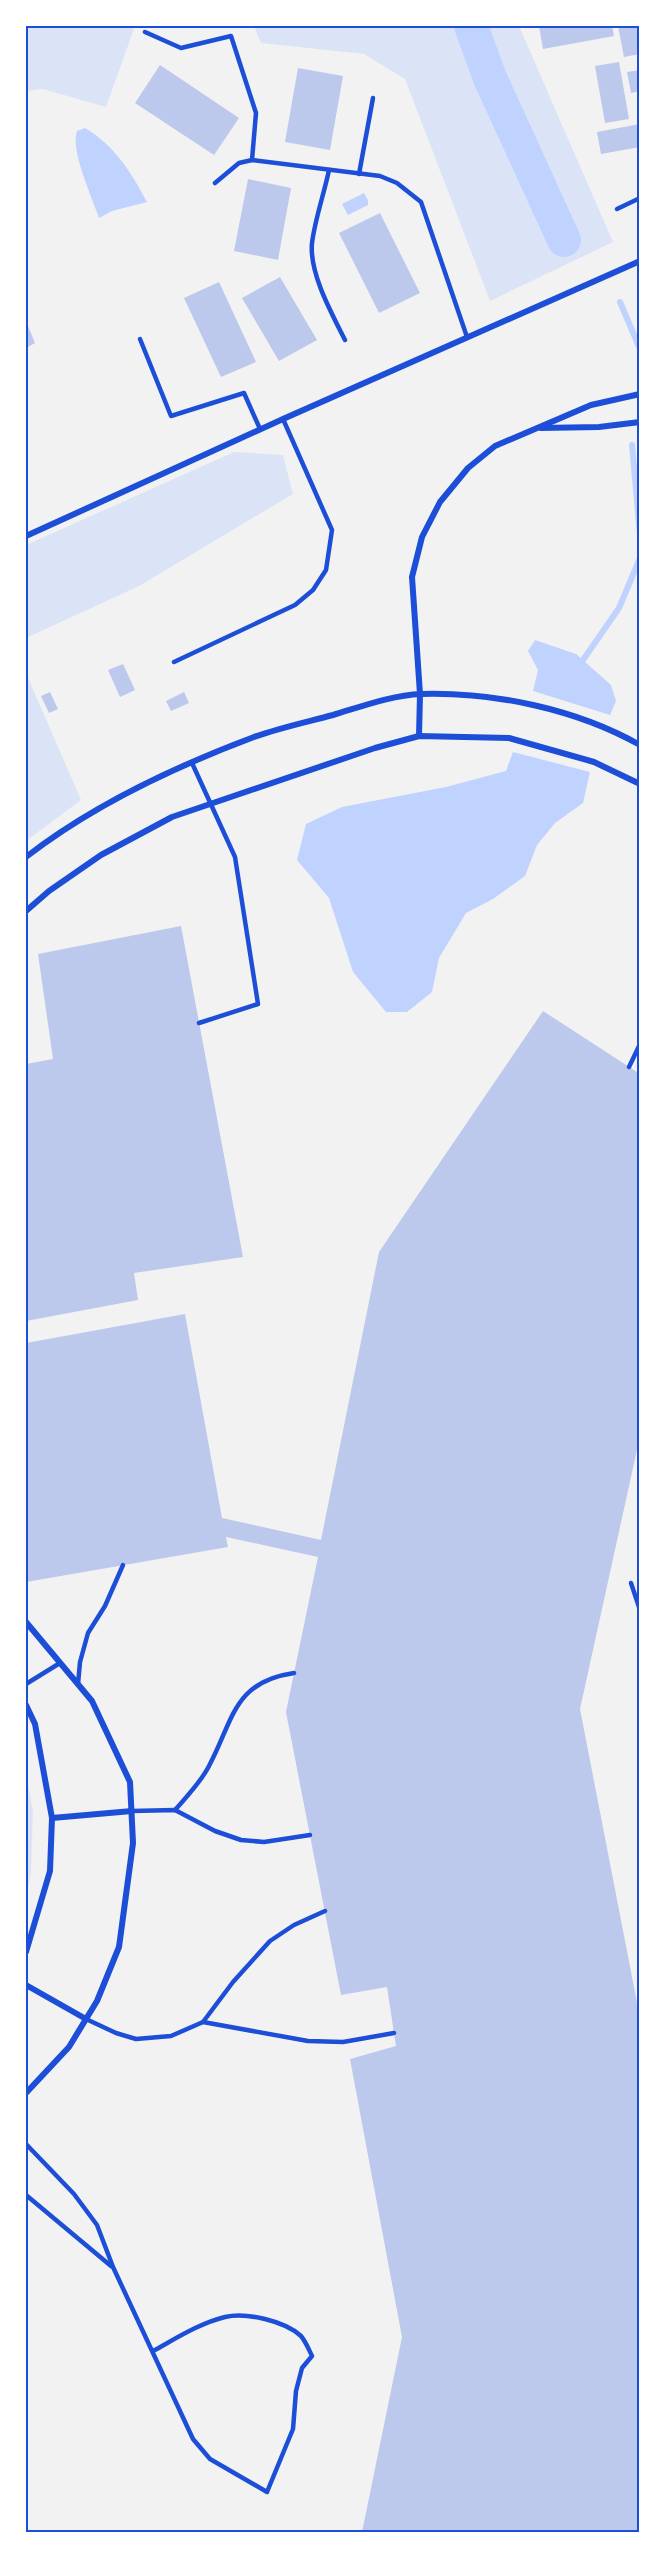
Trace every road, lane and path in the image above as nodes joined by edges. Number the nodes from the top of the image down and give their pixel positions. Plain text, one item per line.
1 (145, 32) dead end
2 (373, 98) dead end
3 (252, 160) junction
4 (329, 170) junction
5 (359, 174) junction
6 (215, 183) dead end
7 (639, 198) edge
8 (617, 209) dead end
9 (639, 261) edge
10 (467, 337) junction
11 (140, 339) dead end
12 (345, 340) dead end
13 (639, 394) edge
14 (283, 419) junction
15 (639, 422) edge
16 (537, 428) junction
17 (260, 429) junction
18 (26, 536) edge
19 (174, 662) dead end
20 (420, 694) junction
21 (419, 736) junction
22 (639, 745) edge
23 (192, 763) junction
24 (639, 784) edge
25 (211, 804) junction
26 (26, 857) edge
27 (26, 911) edge
28 (200, 1023) dead end
29 (639, 1044) edge
30 (629, 1067) dead end
31 (123, 1565) dead end
32 (631, 1583) dead end
33 (639, 1610) edge
34 (26, 1623) edge
35 (60, 1663) junction
36 (294, 1673) dead end
37 (26, 1684) edge
38 (78, 1684) junction
39 (26, 1705) edge
40 (132, 1810) junction
41 (175, 1810) junction
42 (52, 1818) junction
43 (310, 1835) dead end
44 (325, 1911) dead end
45 (26, 1952) edge
46 (26, 1985) edge
47 (86, 2019) junction
48 (203, 2022) junction
49 (394, 2033) dead end
50 (26, 2093) edge
51 (26, 2144) edge
52 (26, 2195) edge
53 (113, 2267) junction
54 (153, 2351) junction

1 - 3 lane
2 - 5 lane
3 - 4 lane
3 - 6 lane
4 - 5 lane
4 - 12 lane
5 - 10 lane
7 - 8 lane
9 - 10 street
10 - 14 street
11 - 17 lane
13 - 16 street
14 - 17 street
14 - 19 lane
15 - 16 street
16 - 20 street
17 - 18 street
20 - 21 street
20 - 22 street
20 - 23 street
21 - 24 street
21 - 25 street
23 - 25 lane
23 - 26 street
25 - 27 street
25 - 28 lane
29 - 30 lane
31 - 38 lane
32 - 33 lane
34 - 35 street
35 - 37 lane
35 - 38 street
36 - 41 lane
38 - 40 street
39 - 42 street
40 - 41 lane
40 - 42 street
40 - 47 street
41 - 43 lane
42 - 45 street
44 - 48 lane
46 - 47 street
47 - 48 lane
47 - 50 street
48 - 49 lane
51 - 53 lane
52 - 53 lane
53 - 54 lane
54 - 54 lane

